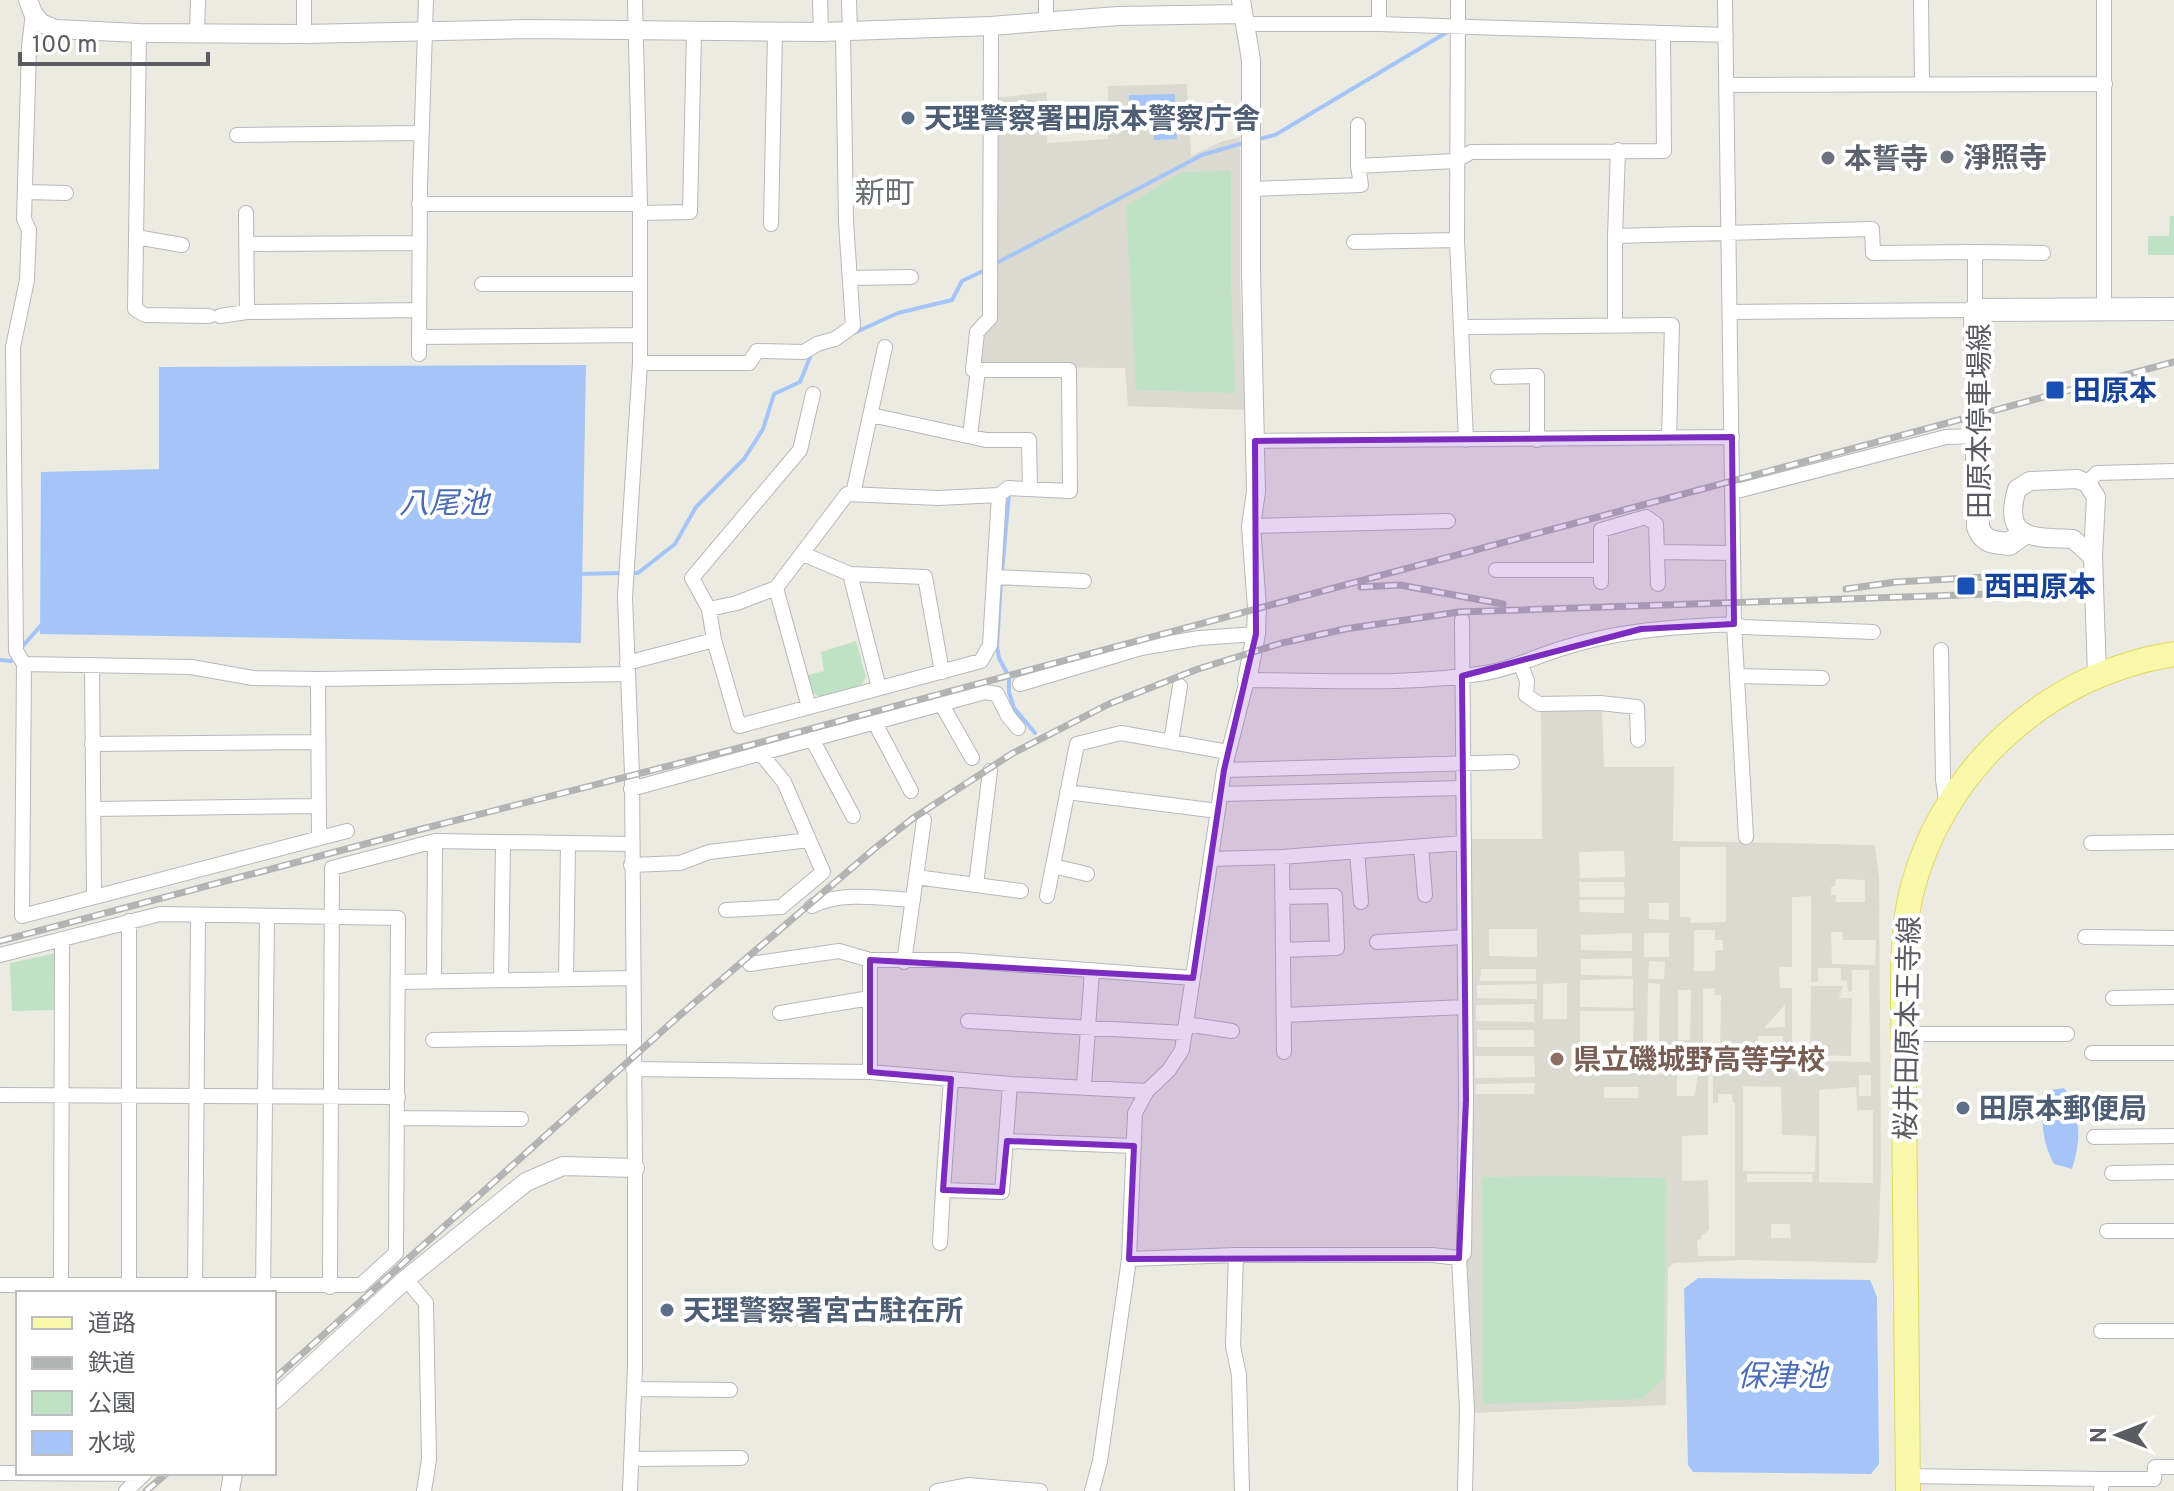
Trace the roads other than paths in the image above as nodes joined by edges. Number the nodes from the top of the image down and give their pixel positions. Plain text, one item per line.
1 (198, 0) edge
2 (304, 0) edge
3 (426, 0) edge
4 (635, 0) edge
5 (820, 0) edge
6 (849, 0) edge
7 (1046, 0) edge
8 (1379, 0) edge
9 (1458, 0) edge
10 (1725, 0) edge
11 (1921, 0) edge
12 (2104, 0) edge
13 (30, 7) edge
14 (1243, 13) edge
15 (1046, 22) junction
16 (1379, 24) junction
17 (991, 26) junction
18 (1453, 26) junction
19 (635, 30) junction
20 (423, 31) junction
21 (694, 32) junction
22 (821, 32) junction
23 (846, 32) junction
24 (139, 33) junction
25 (197, 33) junction
26 (775, 33) junction
27 (1663, 33) junction
28 (304, 34) junction
29 (1726, 35) junction
30 (1922, 84) junction
31 (2105, 84) junction
32 (1727, 85) junction
33 (1358, 125) dead end
34 (421, 133) junction
35 (237, 135) dead end
36 (1618, 150) junction
37 (1455, 161) junction
38 (1358, 166) junction
39 (1251, 189) junction
40 (25, 192) junction
41 (66, 193) dead end
42 (419, 204) junction
43 (640, 208) junction
44 (246, 213) dead end
45 (771, 224) dead end
46 (1728, 235) junction
47 (1615, 236) junction
48 (136, 237) junction
49 (1457, 240) junction
50 (1354, 242) dead end
51 (419, 243) junction
52 (246, 244) junction
53 (182, 245) dead end
54 (1975, 252) junction
55 (2043, 253) dead end
56 (911, 277) dead end
57 (851, 278) junction
58 (482, 284) dead end
59 (640, 284) junction
60 (2174, 309) edge
61 (419, 310) junction
62 (1975, 310) junction
63 (2104, 310) junction
64 (247, 312) junction
65 (1731, 312) junction
66 (1615, 325) junction
67 (1462, 327) junction
68 (640, 335) junction
69 (419, 337) junction
70 (885, 347) dead end
71 (419, 354) dead end
72 (640, 363) junction
73 (978, 370) junction
74 (1498, 377) dead end
75 (813, 394) dead end
76 (871, 415) junction
77 (970, 436) junction
78 (1976, 436) junction
79 (1732, 437) junction
80 (1669, 438) junction
81 (1466, 440) junction
82 (1537, 440) junction
83 (1255, 441) junction
84 (8, 457) edge
85 (2174, 471) edge
86 (2087, 483) junction
87 (1030, 489) junction
88 (1733, 492) junction
89 (853, 494) junction
90 (999, 495) junction
91 (1448, 521) dead end
92 (1251, 526) junction
93 (2023, 534) junction
94 (1657, 552) junction
95 (1733, 553) junction
96 (803, 554) junction
97 (2093, 557) junction
98 (1496, 570) dead end
99 (850, 574) junction
100 (999, 578) junction
101 (1084, 581) dead end
102 (1658, 584) dead end
103 (776, 588) junction
104 (709, 609) junction
105 (1462, 620) dead end
106 (1734, 624) junction
107 (1873, 632) dead end
108 (1256, 634) junction
109 (714, 640) junction
110 (1941, 650) dead end
111 (2174, 654) edge
112 (24, 664) junction
113 (92, 665) junction
114 (1521, 665) junction
115 (627, 668) junction
116 (942, 672) junction
117 (2097, 675) junction
118 (1462, 676) junction
119 (1738, 676) junction
120 (1822, 678) dead end
121 (318, 679) junction
122 (1247, 680) junction
123 (1020, 684) dead end
124 (1180, 686) dead end
125 (879, 688) junction
126 (942, 705) junction
127 (809, 707) junction
128 (875, 723) junction
129 (1018, 728) dead end
130 (812, 739) junction
131 (1638, 740) dead end
132 (318, 742) junction
133 (1171, 742) junction
134 (92, 744) junction
135 (1228, 752) junction
136 (762, 755) junction
137 (972, 758) dead end
138 (1512, 762) dead end
139 (1463, 764) junction
140 (1224, 770) junction
141 (990, 771) dead end
142 (1463, 788) junction
143 (631, 789) junction
144 (911, 791) dead end
145 (1067, 792) junction
146 (1220, 794) junction
147 (319, 806) junction
148 (1947, 807) junction
149 (93, 809) junction
150 (1218, 811) junction
151 (853, 816) dead end
152 (924, 820) dead end
153 (347, 831) dead end
154 (319, 837) junction
155 (1746, 837) dead end
156 (809, 840) junction
157 (435, 841) junction
158 (2174, 842) edge
159 (503, 843) junction
160 (1463, 843) junction
161 (2091, 843) dead end
162 (568, 844) junction
163 (631, 844) junction
164 (1421, 846) junction
165 (1357, 851) junction
166 (1282, 857) junction
167 (1211, 859) junction
168 (631, 865) junction
169 (1053, 866) junction
170 (1087, 874) dead end
171 (916, 877) junction
172 (976, 885) junction
173 (1021, 891) dead end
174 (94, 895) junction
175 (1425, 895) dead end
176 (1047, 896) dead end
177 (1282, 897) junction
178 (913, 900) junction
179 (1361, 902) dead end
180 (812, 906) dead end
181 (726, 910) dead end
182 (198, 915) junction
183 (267, 916) junction
184 (332, 916) junction
185 (129, 921) junction
186 (1464, 937) junction
187 (2085, 937) dead end
188 (2174, 938) edge
189 (62, 940) junction
190 (1377, 942) dead end
191 (1283, 950) junction
192 (0, 955) edge
193 (870, 960) junction
194 (904, 962) junction
195 (750, 964) dead end
196 (1092, 970) junction
197 (633, 978) junction
198 (1193, 978) junction
199 (566, 979) junction
200 (501, 980) junction
201 (434, 981) junction
202 (399, 982) junction
203 (2174, 997) edge
204 (870, 998) junction
205 (2113, 998) dead end
206 (1465, 1007) junction
207 (780, 1013) dead end
208 (1284, 1015) junction
209 (968, 1021) dead end
210 (1088, 1028) junction
211 (1185, 1029) junction
212 (1232, 1031) dead end
213 (1903, 1034) junction
214 (2067, 1034) dead end
215 (634, 1037) junction
216 (433, 1040) dead end
217 (1284, 1052) dead end
218 (2092, 1053) dead end
219 (2174, 1053) edge
220 (633, 1069) junction
221 (870, 1072) junction
222 (951, 1079) junction
223 (1010, 1084) junction
224 (1084, 1086) junction
225 (1147, 1091) junction
226 (0, 1095) edge
227 (63, 1095) junction
228 (129, 1096) junction
229 (195, 1096) junction
230 (398, 1097) junction
231 (265, 1098) junction
232 (331, 1098) junction
233 (397, 1118) junction
234 (521, 1119) dead end
235 (2174, 1136) edge
236 (2094, 1137) dead end
237 (1007, 1141) junction
238 (1134, 1146) junction
239 (635, 1168) junction
240 (2174, 1172) edge
241 (2112, 1173) dead end
242 (943, 1190) junction
243 (2107, 1231) dead end
244 (2174, 1231) edge
245 (940, 1243) dead end
246 (1236, 1255) junction
247 (1459, 1258) junction
248 (1129, 1259) junction
249 (406, 1279) junction
250 (0, 1285) edge
251 (330, 1287) junction
252 (129, 1288) edge
253 (195, 1288) edge
254 (61, 1289) edge
255 (263, 1289) edge
256 (2101, 1331) dead end
257 (2174, 1331) edge
258 (634, 1389) junction
259 (730, 1390) dead end
260 (276, 1398) edge
261 (741, 1458) dead end
262 (632, 1459) junction
263 (2174, 1467) edge
264 (143, 1475) edge
265 (1908, 1483) edge
266 (1998, 1485) edge
267 (2102, 1485) edge
268 (2135, 1485) edge
269 (126, 1491) edge
270 (424, 1491) edge
271 (630, 1491) edge
272 (937, 1491) edge
273 (1040, 1491) edge
274 (1092, 1491) edge
275 (1242, 1491) edge
276 (1465, 1491) edge

1 - 25 street
2 - 28 street
3 - 20 street
4 - 19 street
5 - 22 street
6 - 23 street
7 - 15 street
8 - 16 street
9 - 18 street
10 - 29 street
11 - 30 street
12 - 31 street
13 - 24 street
13 - 40 street
14 - 15 street
14 - 16 street
14 - 39 street
15 - 17 street
16 - 18 street
17 - 23 street
17 - 73 street
18 - 27 street
18 - 37 street
19 - 20 street
19 - 21 street
19 - 43 street
20 - 28 street
20 - 34 street
21 - 26 street
21 - 43 street
22 - 23 street
22 - 26 street
23 - 57 street
24 - 25 street
24 - 48 street
25 - 28 street
26 - 45 street
27 - 29 street
27 - 36 street
29 - 32 street
30 - 31 street
30 - 32 street
31 - 63 street
32 - 46 street
33 - 38 street
34 - 35 street
34 - 42 street
36 - 37 street
36 - 47 street
37 - 38 street
37 - 49 street
38 - 39 street
39 - 83 street
40 - 41 street
40 - 84 street
42 - 43 street
42 - 51 street
43 - 59 street
44 - 52 street
46 - 47 street
46 - 54 street
46 - 65 street
47 - 66 street
48 - 53 street
48 - 64 street
49 - 50 street
49 - 67 street
51 - 52 street
51 - 61 street
52 - 64 street
54 - 55 street
54 - 62 street
56 - 57 street
57 - 72 street
58 - 59 street
59 - 68 street
60 - 63 main road, 田原本停車場線
61 - 64 street
61 - 69 street
62 - 63 main road, 田原本停車場線
62 - 65 street
62 - 78 main road, 田原本停車場線
65 - 79 street
66 - 67 street
66 - 80 street
67 - 81 street
68 - 69 street
68 - 72 street
69 - 71 street
70 - 76 street
72 - 115 street
73 - 77 street
73 - 87 street
74 - 82 street
75 - 104 street
76 - 77 street
76 - 89 street
77 - 87 street
78 - 88 street
78 - 93 main road, 田原本停車場線
79 - 80 street
79 - 88 street
80 - 82 street
81 - 82 street
81 - 83 street
83 - 92 street
84 - 112 street
85 - 86 street
86 - 93 street
86 - 97 street
87 - 90 street
88 - 95 street
89 - 90 street
89 - 96 street
90 - 100 street
91 - 92 street
92 - 108 street
93 - 97 street
94 - 95 street
94 - 98 street
94 - 102 street
95 - 106 street
96 - 99 street
96 - 103 street
97 - 117 street
99 - 116 street
99 - 125 street
100 - 101 street
100 - 116 street
103 - 104 street
103 - 127 street
104 - 109 street
105 - 118 street
106 - 107 street
106 - 114 street
106 - 119 street
108 - 122 street
108 - 123 street
109 - 115 street
109 - 127 street
110 - 148 street
111 - 117 main road, 桜井田原本王寺線
112 - 113 street
112 - 174 street
113 - 121 street
113 - 134 street
114 - 118 street
114 - 131 street
115 - 121 street
115 - 143 street
116 - 125 street
117 - 148 main road, 桜井田原本王寺線
118 - 122 street
118 - 139 street
119 - 120 street
119 - 155 street
121 - 132 street
122 - 135 street
124 - 133 street
125 - 127 street
126 - 128 street
126 - 129 street
126 - 137 street
128 - 130 street
128 - 144 street
130 - 136 street
130 - 151 street
132 - 134 street
132 - 147 street
133 - 135 street
133 - 145 street
134 - 149 street
135 - 140 street
136 - 143 street
136 - 156 street
138 - 139 street
139 - 140 street
139 - 142 street
140 - 146 street
141 - 172 street
142 - 146 street
142 - 160 street
143 - 163 street
145 - 150 street
145 - 169 street
146 - 150 street
147 - 149 street
147 - 154 street
148 - 213 main road, 桜井田原本王寺線
149 - 174 street
150 - 167 street
152 - 171 street
153 - 154 street
154 - 174 street
156 - 168 street
156 - 181 street
157 - 159 street
157 - 184 street
157 - 201 street
158 - 161 street
159 - 162 street
159 - 200 street
160 - 164 street
160 - 186 street
162 - 163 street
162 - 199 street
163 - 168 street
164 - 165 street
164 - 175 street
165 - 166 street
165 - 179 street
166 - 167 street
166 - 177 street
167 - 198 street
168 - 197 street
169 - 170 street
169 - 176 street
171 - 172 street
171 - 178 street
172 - 173 street
177 - 191 street
177 - 191 street
178 - 180 street
178 - 194 street
182 - 183 street
182 - 185 street
182 - 229 street
183 - 184 street
183 - 231 street
184 - 202 street
184 - 232 street
185 - 189 street
185 - 228 street
186 - 190 street
186 - 206 street
187 - 188 street
189 - 192 street
189 - 227 street
191 - 208 street
193 - 194 street
193 - 195 street
193 - 204 street
194 - 196 street
196 - 198 street
196 - 210 street
197 - 199 street
197 - 215 street
198 - 211 street
199 - 200 street
200 - 201 street
201 - 202 street
202 - 230 street
203 - 205 street
204 - 207 street
204 - 221 street
206 - 208 street
206 - 247 street
208 - 217 street
209 - 210 street
210 - 211 street
210 - 224 street
211 - 212 street
211 - 225 street
213 - 214 street
213 - 265 main road, 桜井田原本王寺線
215 - 216 street
215 - 220 street
218 - 219 street
220 - 221 street
220 - 239 street
221 - 222 street
222 - 223 street
222 - 242 street
223 - 224 street
223 - 237 street
224 - 225 street
225 - 238 street
226 - 227 street
227 - 228 street
227 - 254 street
228 - 229 street
228 - 252 street
229 - 231 street
229 - 253 street
230 - 232 street
230 - 233 street
231 - 232 street
231 - 255 street
232 - 251 street
233 - 234 street
233 - 251 street
235 - 236 street
237 - 238 street
237 - 242 street
238 - 248 street
239 - 249 street
239 - 258 street
240 - 241 street
242 - 245 street
243 - 244 street
246 - 247 street
246 - 248 street
246 - 275 street
247 - 276 street
248 - 274 street
249 - 260 street
249 - 270 street
250 - 254 street
251 - 255 street
252 - 253 street
252 - 254 street
253 - 255 street
256 - 257 street
258 - 259 street
258 - 262 street
261 - 262 street
262 - 271 street
263 - 268 street
264 - 269 street
265 - 266 street
266 - 267 street
267 - 268 street
272 - 273 street

